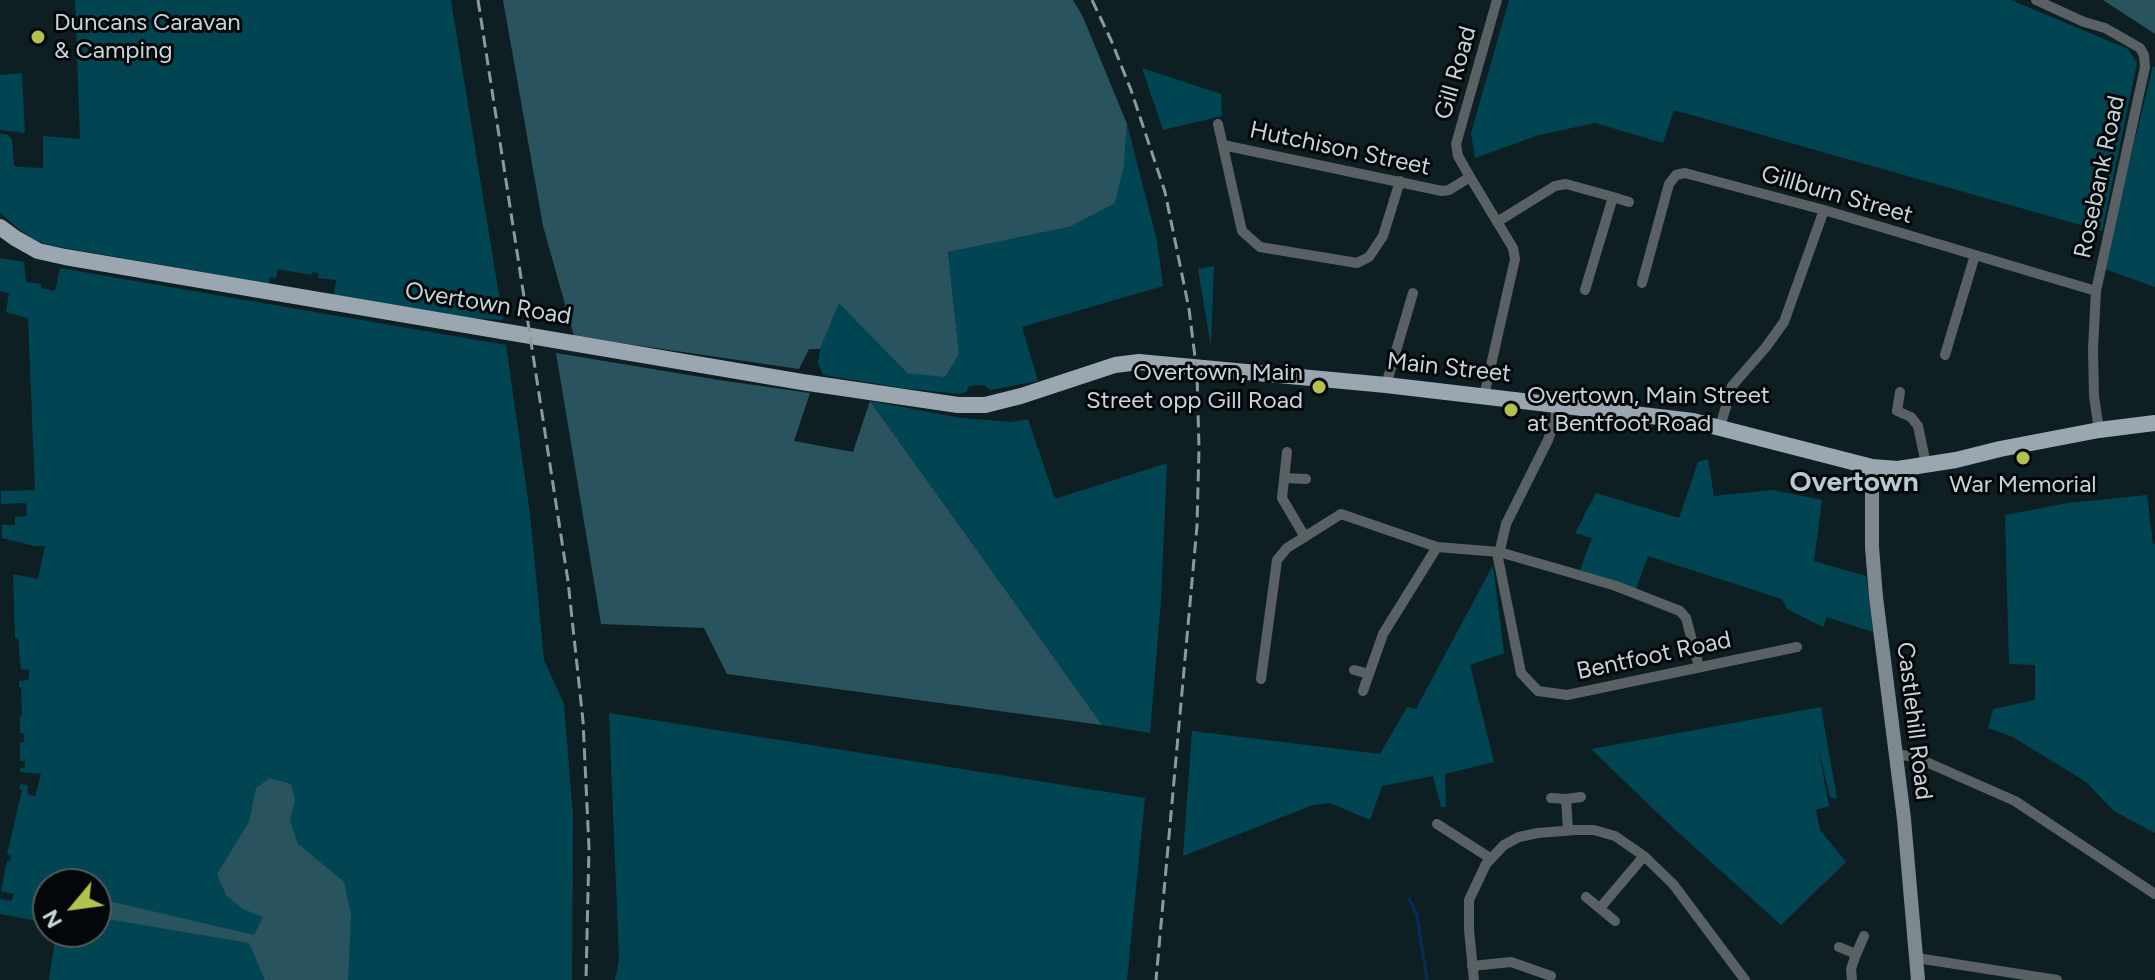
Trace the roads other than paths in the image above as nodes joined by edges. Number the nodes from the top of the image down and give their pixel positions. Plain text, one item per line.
1 (1497, 0) edge
2 (2036, 0) edge
3 (1218, 124) dead end
4 (1223, 145) junction
5 (1470, 177) junction
6 (1400, 181) junction
7 (1613, 197) junction
8 (1629, 202) dead end
9 (1824, 210) junction
10 (1497, 222) junction
11 (0, 227) edge
12 (1975, 255) junction
13 (1642, 283) dead end
14 (1585, 290) dead end
15 (2096, 291) junction
16 (1413, 293) dead end
17 (1945, 355) dead end
18 (1386, 385) junction
19 (1900, 392) dead end
20 (1484, 396) junction
21 (1557, 404) junction
22 (974, 405) joint
23 (2155, 423) edge
24 (1720, 427) junction
25 (2099, 430) junction
26 (1287, 452) dead end
27 (1926, 464) junction
28 (1872, 467) junction
29 (1284, 478) junction
30 (1306, 479) dead end
31 (1305, 537) junction
32 (1437, 547) junction
33 (1499, 552) junction
34 (1797, 647) dead end
35 (1699, 667) junction
36 (1354, 670) dead end
37 (1369, 674) junction
38 (1261, 679) dead end
39 (1363, 691) dead end
40 (1896, 754) junction
41 (1581, 797) dead end
42 (1551, 798) dead end
43 (1566, 799) junction
44 (1437, 824) dead end
45 (1568, 830) junction
46 (1644, 856) junction
47 (1490, 858) junction
48 (2155, 894) edge
49 (1586, 897) dead end
50 (1600, 908) junction
51 (1615, 921) dead end
52 (1864, 936) dead end
53 (1839, 947) dead end
54 (1856, 954) junction
55 (1917, 958) junction
56 (1472, 966) junction
57 (1551, 976) dead end
58 (1474, 980) edge
59 (1745, 980) edge
60 (1852, 980) edge
61 (1918, 980) edge
62 (2057, 980) edge

1 - 5 street, Gill Road
2 - 15 street, Rosebank Road
3 - 4 street
4 - 6 street, Hutchison Street
4 - 6 street
5 - 6 street, Hutchison Street
5 - 10 street, Gill Road
7 - 8 street
7 - 10 street
7 - 14 street
9 - 12 street, Gillburn Street
9 - 13 street, Gillburn Street
9 - 24 street
10 - 20 street, Gill Road
11 - 22 main road, Overtown Road
12 - 15 street, Gillburn Street
12 - 17 street
15 - 25 street, Rosebank Road
16 - 18 street
18 - 20 main road, Main Street
18 - 22 main road, Main Street
19 - 27 street
20 - 21 main road, Main Street
21 - 24 main road, Main Street
21 - 33 street, Bentfoot Road
23 - 25 main road, Main Street
24 - 28 main road, Main Street
25 - 27 main road, Main Street
26 - 29 street
27 - 28 main road, Main Street
28 - 40 main road, Castlehill Road
29 - 30 street
29 - 31 street
31 - 32 street
31 - 38 street
32 - 33 street
32 - 37 street
33 - 35 street
33 - 35 street, Bentfoot Road
34 - 35 street, Bentfoot Road
36 - 37 street
37 - 39 street
40 - 48 street
40 - 55 main road, Castlehill Road
41 - 43 street
42 - 43 street
43 - 45 street
44 - 47 street
45 - 46 street
45 - 47 street
46 - 50 street
46 - 59 street
47 - 56 street
49 - 50 street
50 - 51 street
52 - 54 street
53 - 54 street
54 - 60 street
55 - 61 main road, Castlehill Road
55 - 62 street
56 - 57 street
56 - 58 street

